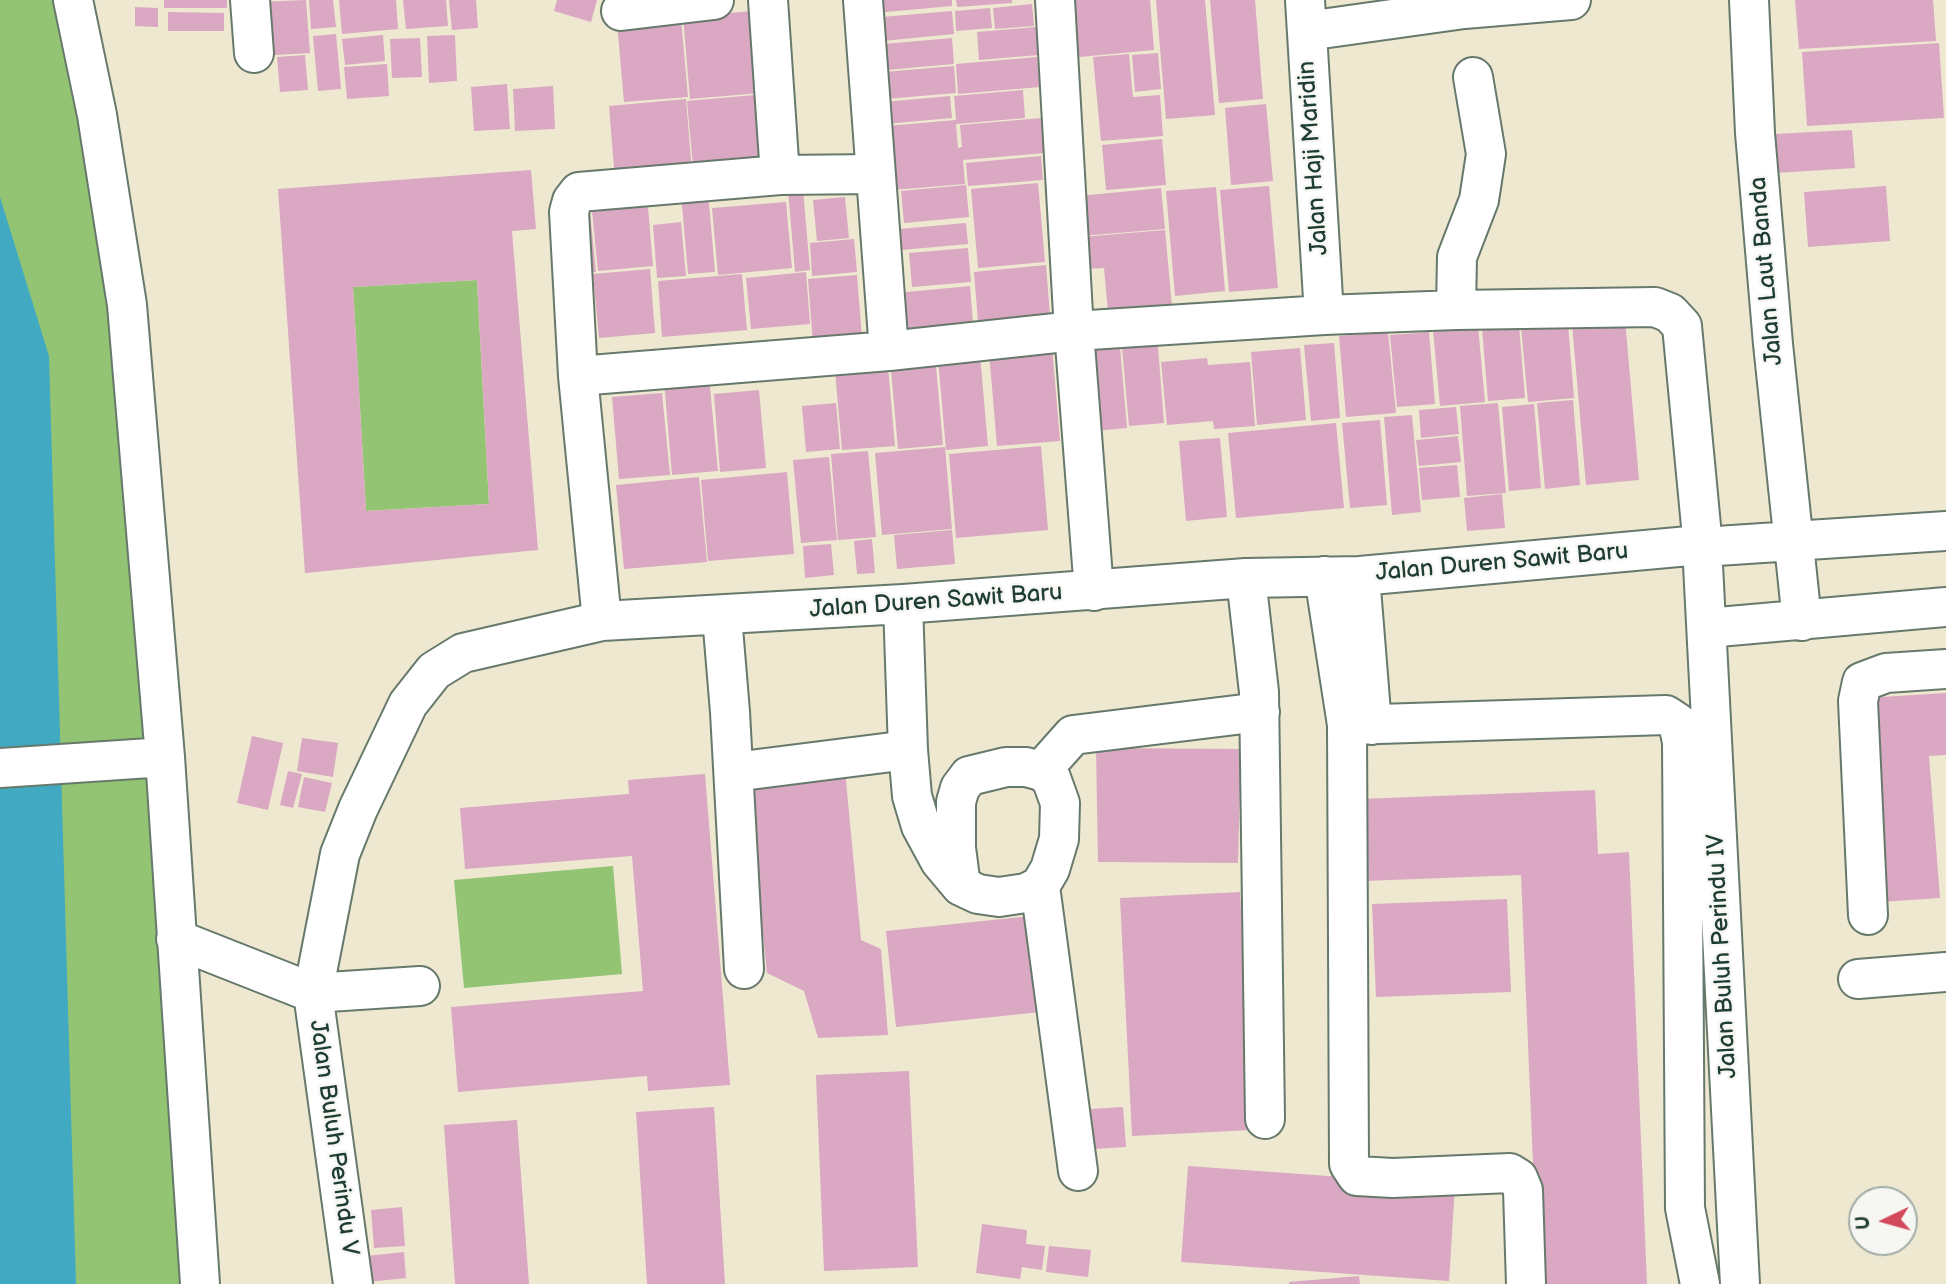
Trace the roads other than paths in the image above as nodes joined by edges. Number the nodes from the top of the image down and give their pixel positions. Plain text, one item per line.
1 (73, 0) edge
2 (250, 0) edge
3 (715, 0) edge
4 (768, 0) edge
5 (863, 0) edge
6 (1055, 0) edge
7 (1571, 0) edge
8 (1749, 0) edge
9 (1464, 4) edge
10 (621, 11) dead end
11 (1306, 16) edge
12 (254, 53) dead end
13 (1473, 77) dead end
14 (876, 174) junction
15 (780, 175) junction
16 (1456, 310) junction
17 (1324, 315) junction
18 (1074, 331) junction
19 (889, 351) junction
20 (578, 376) junction
21 (1946, 531) edge
22 (1786, 542) junction
23 (1709, 546) junction
24 (1342, 576) junction
25 (1246, 578) junction
26 (1094, 592) junction
27 (903, 604) junction
28 (1946, 607) edge
29 (1883, 611) junction
30 (722, 616) junction
31 (602, 621) junction
32 (1794, 621) junction
33 (1718, 627) junction
34 (1946, 669) edge
35 (1886, 673) junction
36 (1260, 712) junction
37 (1359, 725) junction
38 (908, 750) junction
39 (157, 758) junction
40 (0, 768) edge
41 (1041, 771) junction
42 (734, 772) junction
43 (961, 886) junction
44 (1040, 886) junction
45 (1868, 915) dead end
46 (176, 939) junction
47 (744, 969) dead end
48 (1946, 972) edge
49 (1858, 979) dead end
50 (420, 986) dead end
51 (313, 993) junction
52 (1265, 1119) dead end
53 (1078, 1171) dead end
54 (200, 1284) edge
55 (353, 1284) edge
56 (1525, 1284) edge
57 (1700, 1284) edge
58 (1740, 1284) edge

1 - 39 street
2 - 12 street
3 - 10 street
4 - 15 street
5 - 14 street
6 - 18 street
7 - 9 street
8 - 22 street, Jalan Laut Banda
9 - 11 street
11 - 17 street, Jalan Haji Maridin
13 - 16 street
14 - 15 street
14 - 19 street
15 - 20 street
16 - 17 street, Jalan Buluh Perindu IV
16 - 23 street, Jalan Buluh Perindu IV
17 - 18 street, Jalan Buluh Perindu IV
18 - 19 street, Jalan Buluh Perindu IV
18 - 26 street
19 - 20 street, Jalan Buluh Perindu IV
20 - 31 street
21 - 22 street, Jalan Duren Sawit Baru
22 - 23 street, Jalan Duren Sawit Baru
22 - 32 street, Jalan Laut Banda
23 - 24 street, Jalan Duren Sawit Baru
23 - 33 street, Jalan Buluh Perindu IV
24 - 25 street, Jalan Duren Sawit Baru
24 - 37 street
25 - 26 street, Jalan Duren Sawit Baru
25 - 36 street
26 - 27 street, Jalan Duren Sawit Baru
27 - 30 street, Jalan Duren Sawit Baru
27 - 38 street
28 - 29 street
29 - 32 street
29 - 35 street
30 - 31 street, Jalan Duren Sawit Baru
30 - 42 street
31 - 51 street, Jalan Duren Sawit Baru
32 - 33 street
33 - 58 street, Jalan Buluh Perindu IV
34 - 35 street
35 - 45 street
36 - 41 street
36 - 52 street
37 - 56 street
37 - 57 street
38 - 42 street
38 - 43 street
39 - 40 street
39 - 46 street
41 - 43 street
41 - 44 street
42 - 47 street
43 - 44 street
44 - 53 street
46 - 51 street
46 - 54 street
48 - 49 street
50 - 51 street
51 - 55 street, Jalan Buluh Perindu V

